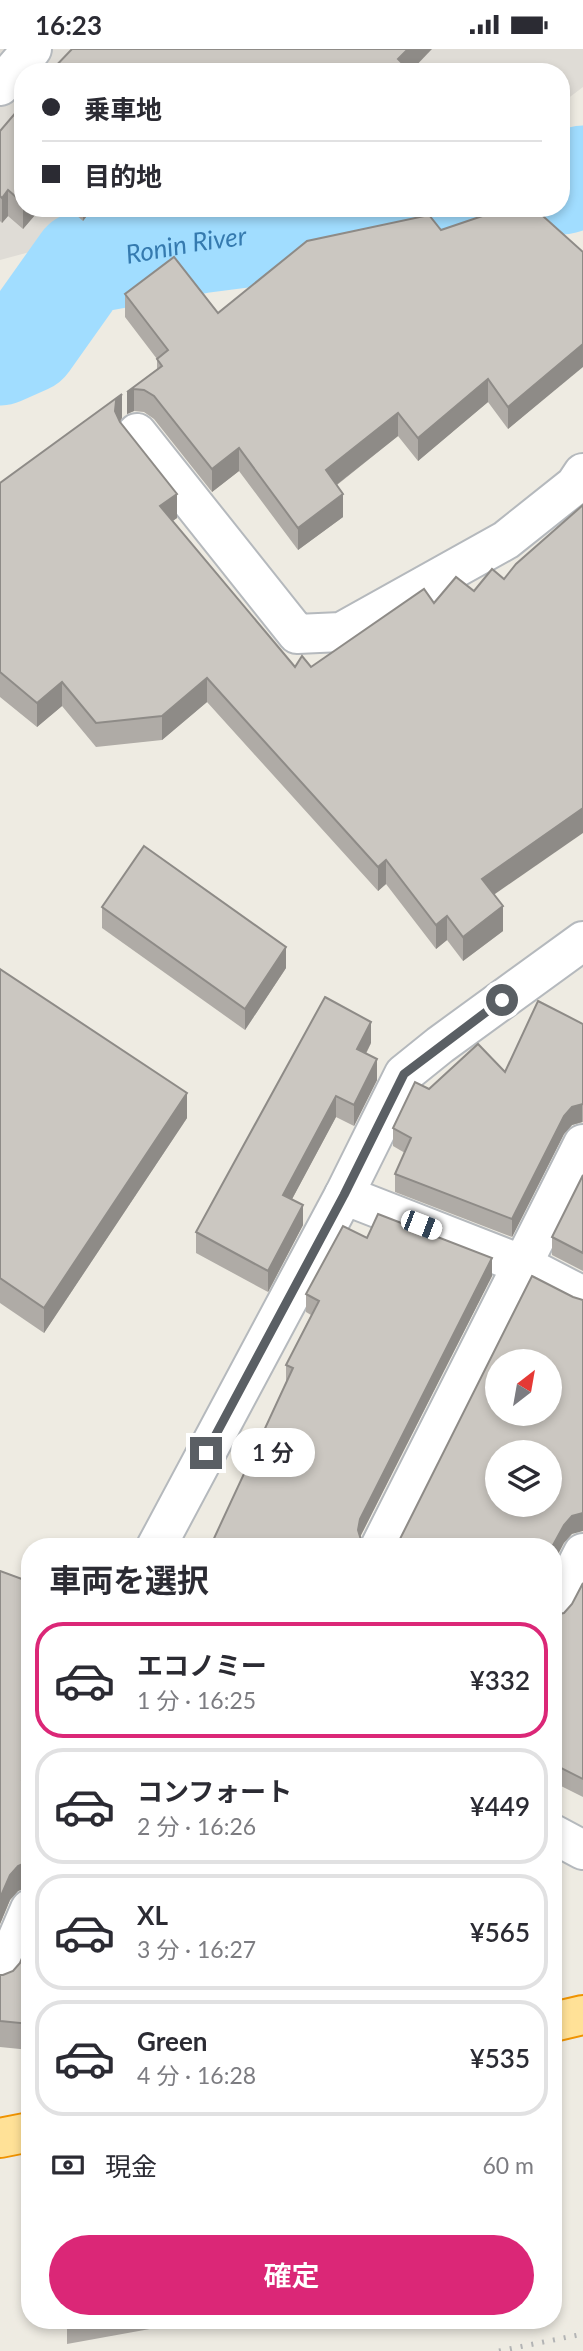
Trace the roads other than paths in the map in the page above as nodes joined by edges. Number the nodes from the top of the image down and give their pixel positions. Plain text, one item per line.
1 (32, 49) edge
2 (20, 63) edge
3 (14, 70) edge
4 (0, 86) edge
5 (137, 433) dead end
6 (583, 473) edge
7 (583, 940) edge
8 (583, 1144) edge
9 (344, 1195) junction
10 (523, 1265) junction
11 (583, 1296) edge
12 (161, 1538) edge
13 (385, 1538) edge
14 (583, 1553) edge
15 (562, 1594) edge
16 (562, 1839) edge
17 (583, 1850) edge
18 (21, 1930) edge
19 (0, 1979) edge
20 (583, 2015) edge
21 (562, 2020) edge
22 (21, 2133) edge
23 (0, 2138) edge

1 - 2 street
3 - 4 street
5 - 6 street
7 - 9 street
8 - 10 street
9 - 10 street
9 - 12 street
10 - 11 street
10 - 13 street
14 - 15 street
16 - 17 street
18 - 19 street
20 - 21 highway
22 - 23 highway

